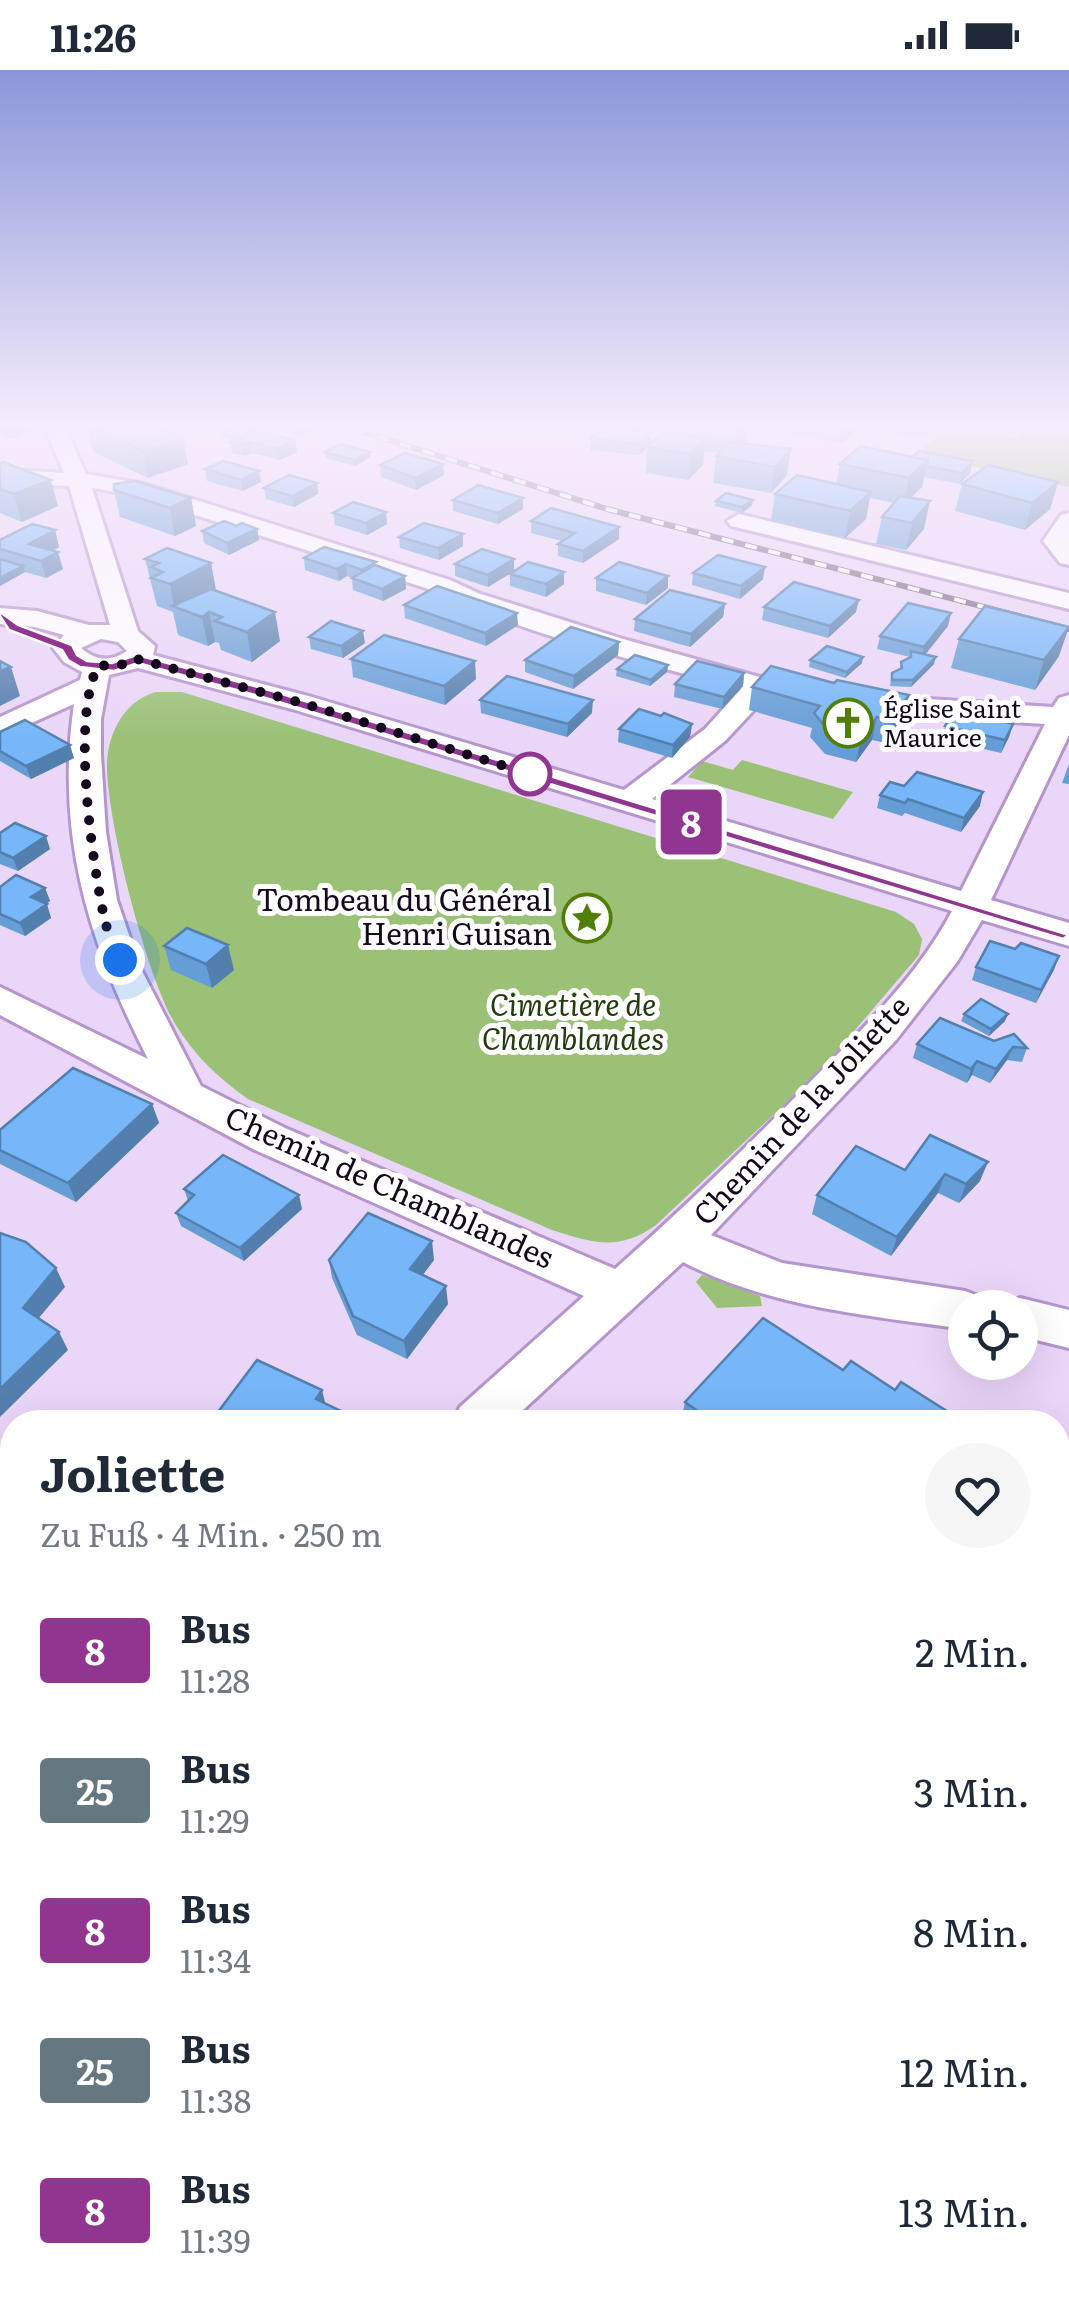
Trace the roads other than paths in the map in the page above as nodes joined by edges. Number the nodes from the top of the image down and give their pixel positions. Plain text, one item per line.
1 (94, 533) edge
2 (275, 533) edge
3 (792, 533) edge
4 (1060, 533) edge
5 (1069, 558) edge
6 (1069, 601) edge
7 (114, 602) junction
8 (2, 616) edge
9 (132, 647) junction
10 (82, 648) junction
11 (760, 686) junction
12 (1067, 712) edge
13 (0, 728) edge
14 (628, 802) junction
15 (972, 906) junction
16 (1069, 935) edge
17 (0, 999) edge
18 (184, 1091) junction
19 (680, 1240) junction
20 (618, 1294) junction
21 (948, 1307) edge
22 (1038, 1321) edge
23 (1069, 1328) edge
24 (490, 1410) edge

1 - 7 street
2 - 11 street
3 - 6 street
4 - 5 street
7 - 9 street
7 - 10 street
7 - 10 street
8 - 10 street
9 - 10 street
9 - 14 street
10 - 13 street
10 - 18 street
11 - 12 street
11 - 14 street
12 - 15 street, Chemin de la Joliette
14 - 15 street
15 - 16 street
15 - 19 street, Chemin de la Joliette
17 - 18 street, Chemin de Chamblandes
18 - 20 street, Chemin de Chamblandes
19 - 20 street, Chemin de la Joliette
19 - 21 street
20 - 24 street, Chemin de la Joliette
22 - 23 street

